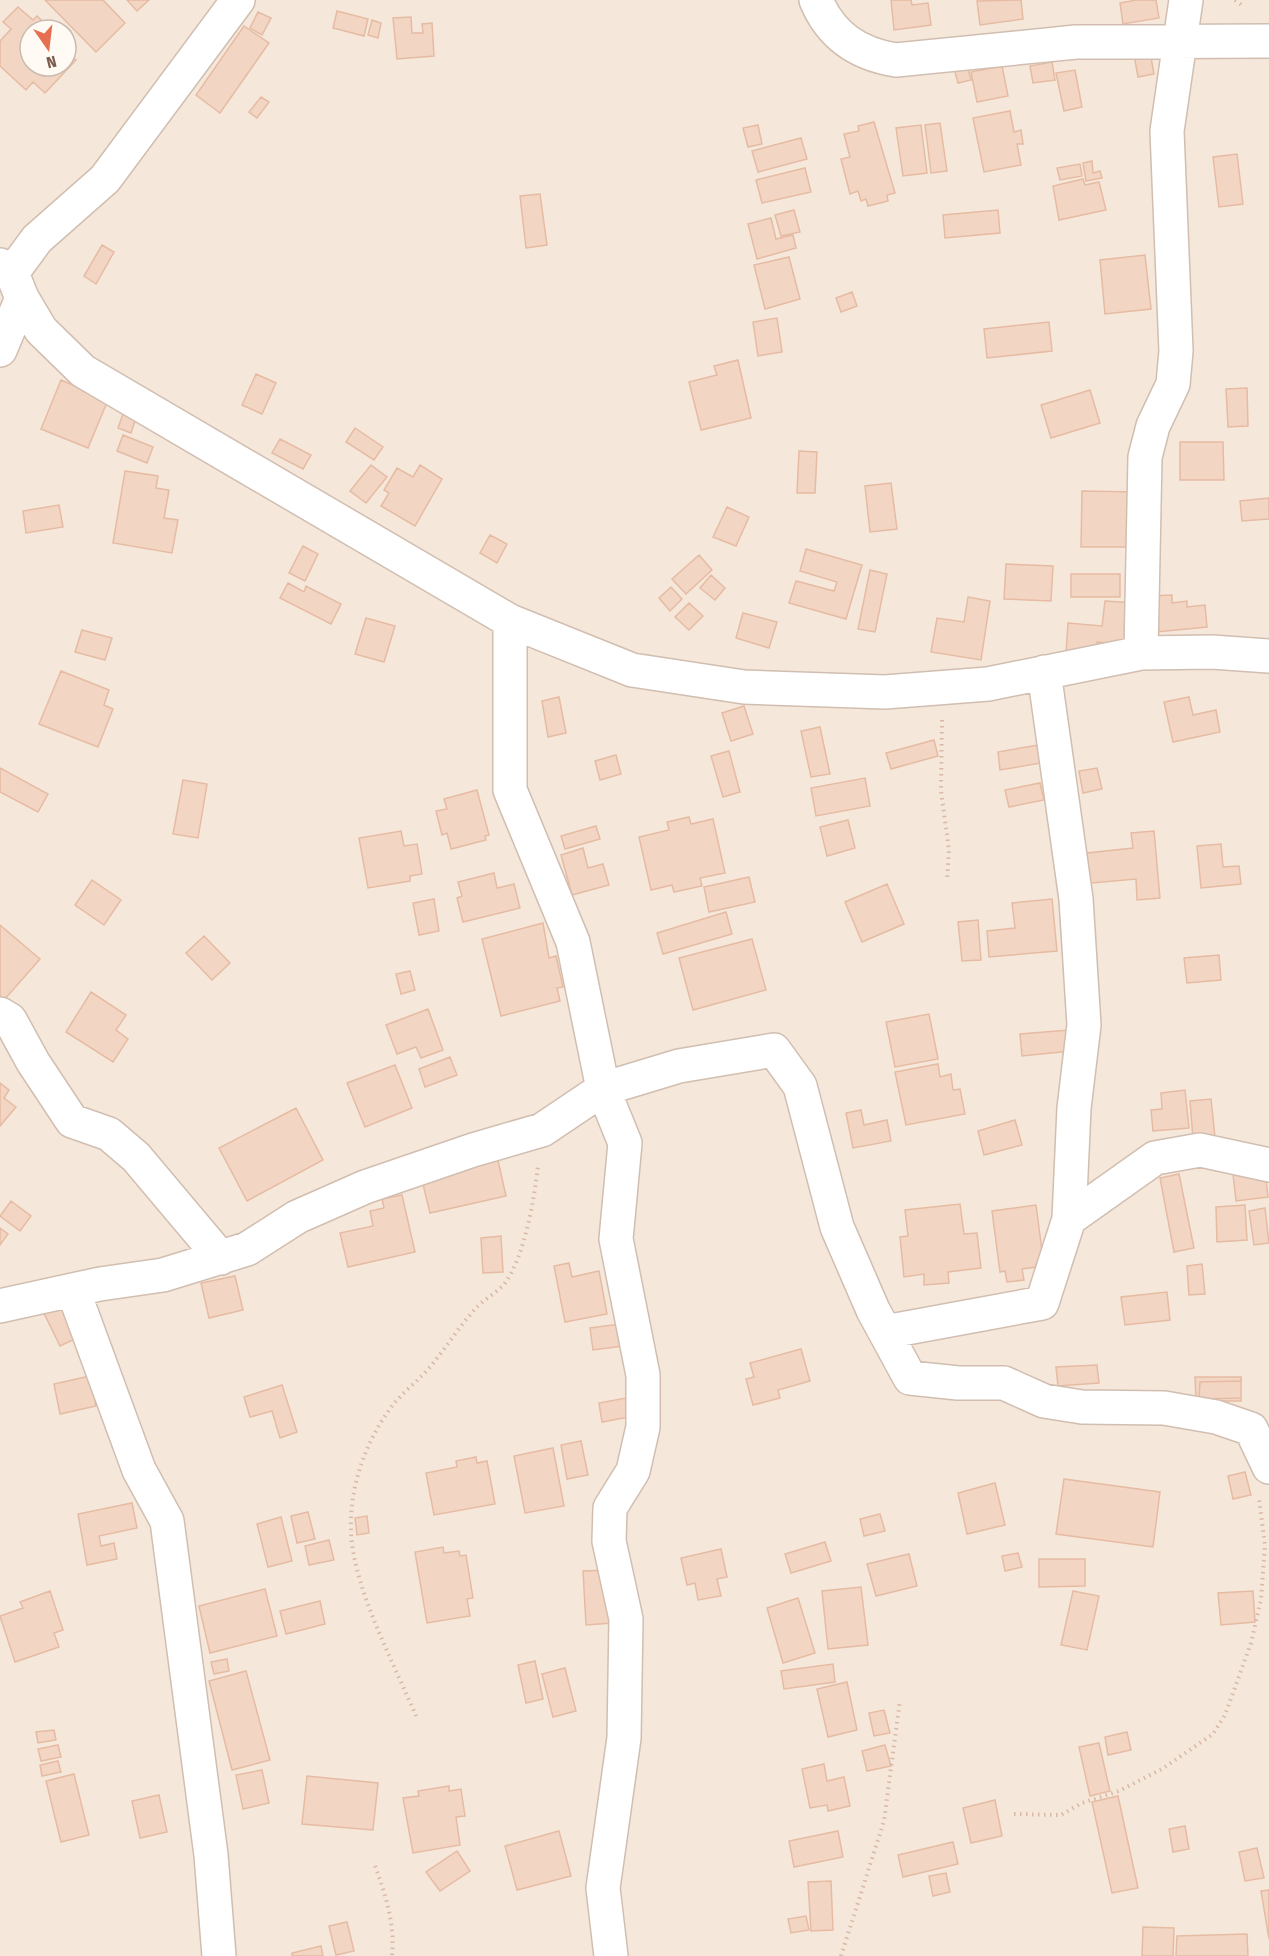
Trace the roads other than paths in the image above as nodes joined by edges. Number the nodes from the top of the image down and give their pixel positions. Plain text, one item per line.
1 (238, 0) edge
2 (816, 0) edge
3 (1186, 0) edge
4 (1181, 39) junction
5 (1269, 41) edge
6 (11, 279) edge
7 (0, 350) edge
8 (510, 621) junction
9 (1141, 653) junction
10 (1269, 656) edge
11 (1044, 672) junction
12 (0, 1014) edge
13 (603, 1089) junction
14 (1269, 1165) edge
15 (1069, 1219) junction
16 (221, 1258) junction
17 (73, 1290) junction
18 (0, 1306) edge
19 (885, 1332) junction
20 (1264, 1477) edge
21 (219, 1956) edge
22 (611, 1956) edge

1 - 6 street
2 - 4 street
3 - 4 street
4 - 5 street
4 - 9 street
6 - 7 street
6 - 8 street
8 - 11 street
8 - 13 street
9 - 10 street
9 - 11 street
11 - 15 street
12 - 16 street
13 - 16 street
13 - 19 street
13 - 22 street
14 - 15 street
15 - 19 street
16 - 17 street
17 - 18 street
17 - 21 street
19 - 20 street

